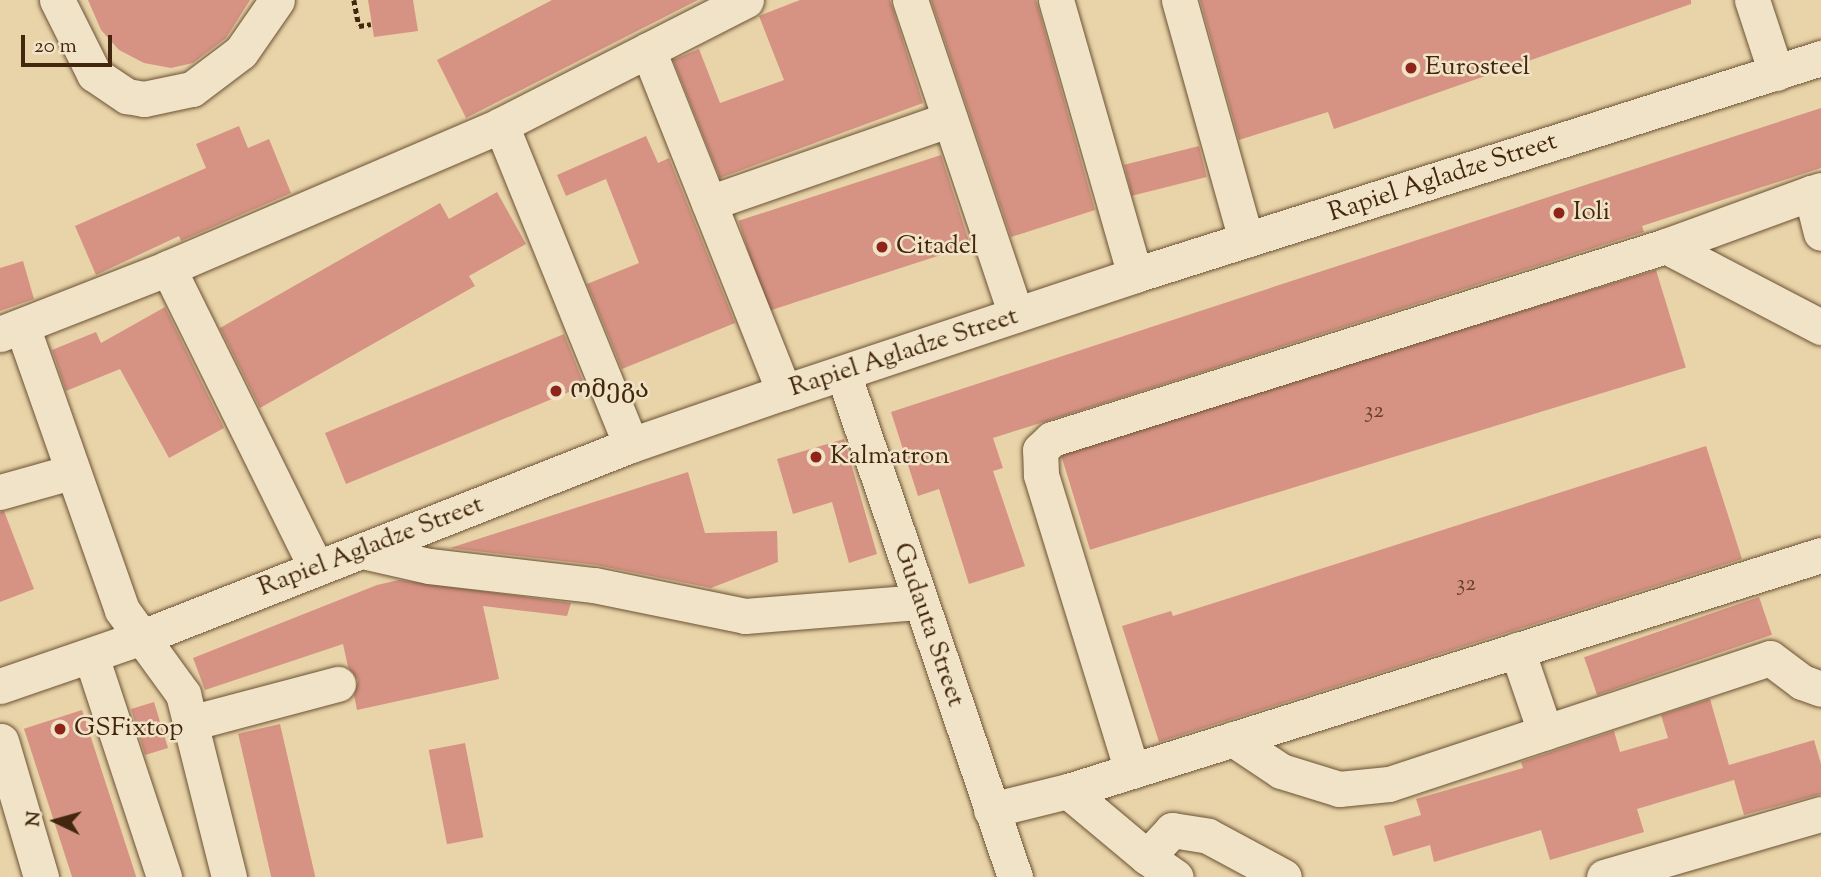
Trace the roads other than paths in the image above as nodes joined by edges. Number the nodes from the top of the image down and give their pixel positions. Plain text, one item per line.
1 (57, 0) edge
2 (277, 0) edge
3 (746, 0) edge
4 (910, 0) edge
5 (1056, 0) edge
6 (1179, 0) edge
7 (1752, 0) edge
8 (648, 50) junction
9 (1821, 58) edge
10 (1776, 72) junction
11 (950, 120) junction
12 (500, 125) junction
13 (1816, 191) edge
14 (709, 203) junction
15 (1821, 233) edge
16 (1246, 240) junction
17 (1666, 246) junction
18 (168, 268) junction
19 (1135, 275) junction
20 (1016, 315) junction
21 (1821, 327) edge
22 (11, 330) edge
23 (843, 373) junction
24 (784, 392) junction
25 (631, 445) junction
26 (71, 471) junction
27 (0, 492) edge
28 (362, 551) junction
29 (1821, 555) edge
30 (316, 568) junction
31 (920, 602) junction
32 (142, 637) junction
33 (1517, 650) junction
34 (91, 656) junction
35 (338, 684) dead end
36 (0, 687) edge
37 (1821, 689) edge
38 (190, 723) junction
39 (1545, 732) junction
40 (1233, 739) junction
41 (1, 741) edge
42 (1132, 771) junction
43 (1068, 791) junction
44 (991, 810) junction
45 (1821, 814) edge
46 (1147, 858) junction
47 (41, 877) edge
48 (164, 877) edge
49 (229, 877) edge
50 (1015, 877) edge
51 (1175, 877) edge
52 (1284, 877) edge
53 (1604, 877) edge

1 - 2 street
3 - 8 street
4 - 11 street
5 - 19 street
6 - 16 street
7 - 10 street
8 - 12 street
8 - 14 street
9 - 10 street, Rapiel Agladze Street
10 - 16 street, Rapiel Agladze Street
11 - 14 street
11 - 20 street
12 - 18 street
12 - 25 street
13 - 15 street
13 - 17 street
14 - 24 street
16 - 19 street, Rapiel Agladze Street
17 - 21 street
17 - 42 street
18 - 22 street
18 - 30 street
19 - 20 street, Rapiel Agladze Street
20 - 23 street, Rapiel Agladze Street
22 - 26 street
23 - 24 street, Rapiel Agladze Street
23 - 31 street, Gudauta Street
24 - 25 street, Rapiel Agladze Street
25 - 28 street, Rapiel Agladze Street
26 - 27 street
26 - 32 street
28 - 30 street, Rapiel Agladze Street
28 - 31 street
29 - 33 street
30 - 32 street, Rapiel Agladze Street
31 - 44 street, Gudauta Street
32 - 34 street, Rapiel Agladze Street
32 - 38 street
33 - 39 street
33 - 40 street
34 - 36 street, Rapiel Agladze Street
34 - 48 street
35 - 38 street
37 - 39 street
38 - 49 street
39 - 40 street
40 - 42 street
41 - 47 street
42 - 43 street
43 - 44 street
43 - 46 street
44 - 50 street, Gudauta Street
45 - 53 street
46 - 51 street
46 - 52 street

